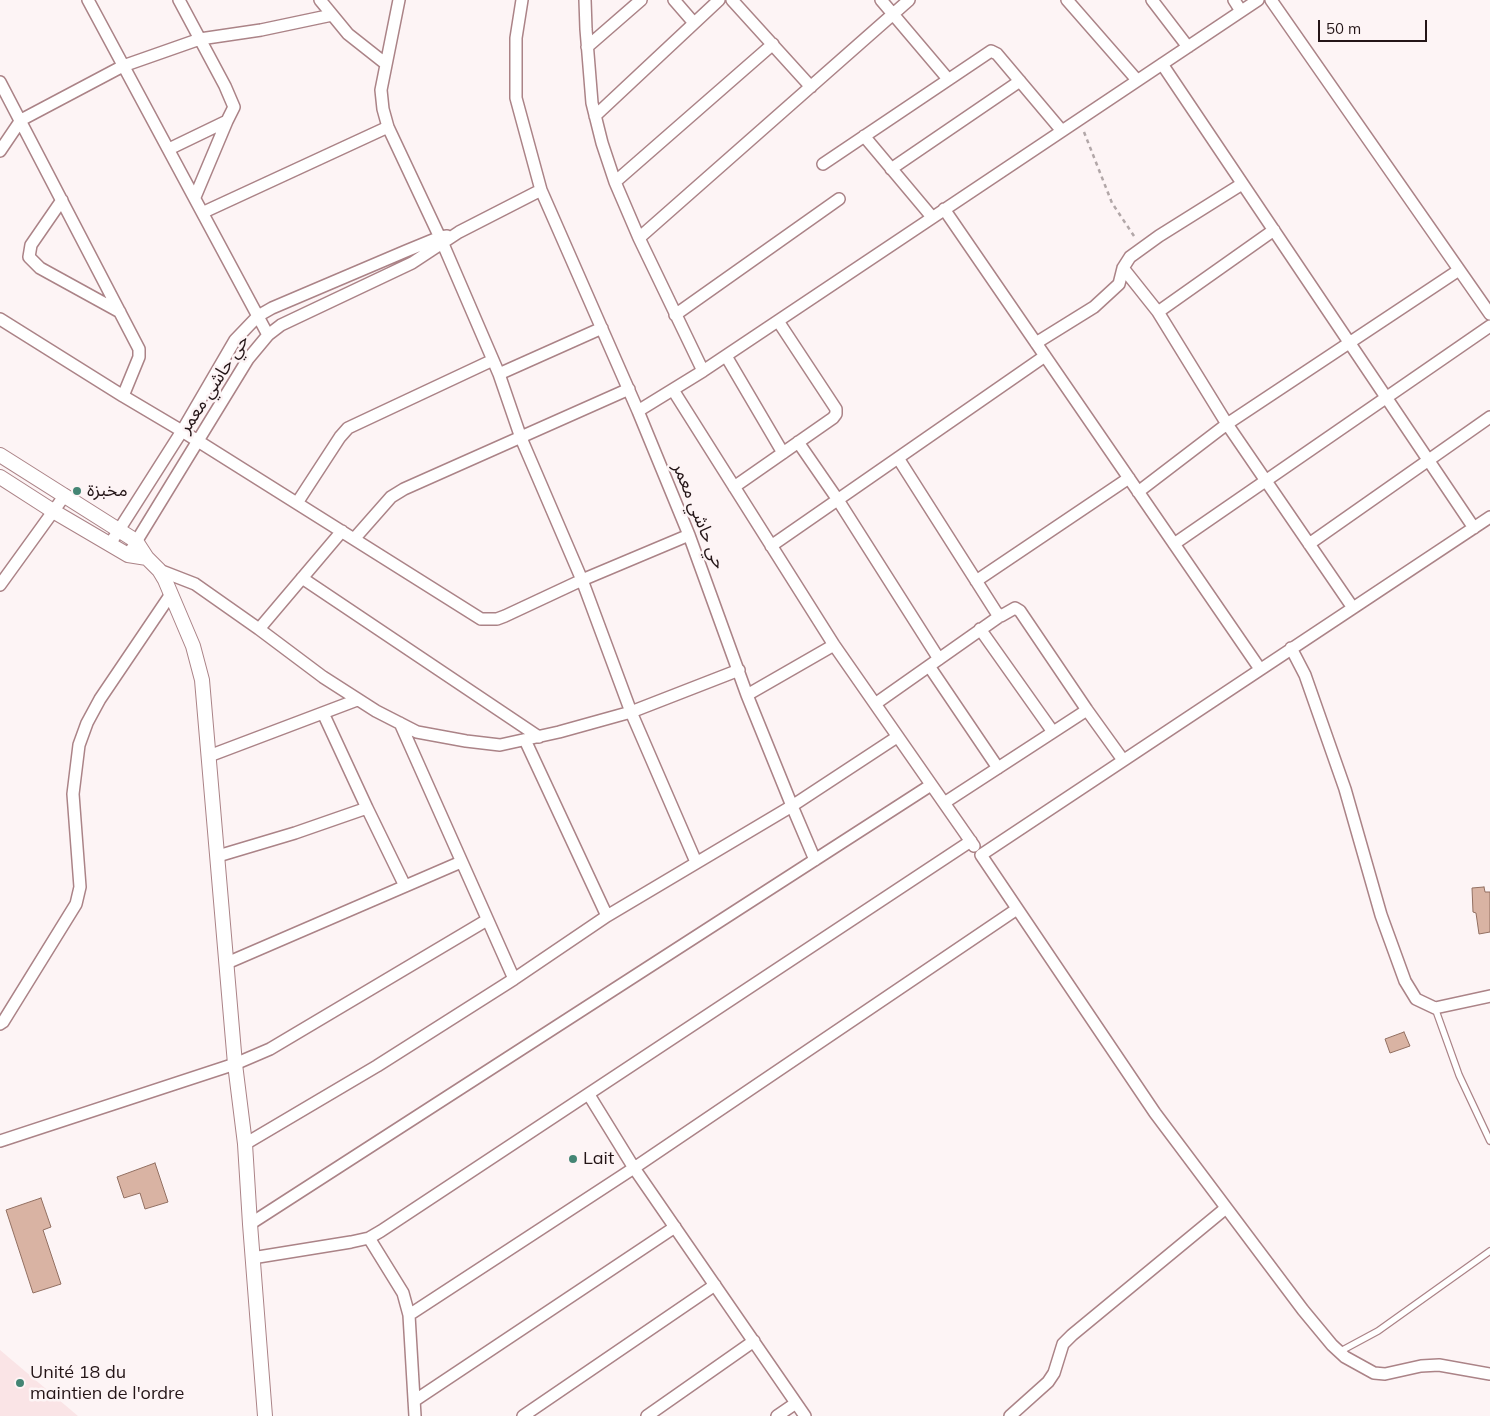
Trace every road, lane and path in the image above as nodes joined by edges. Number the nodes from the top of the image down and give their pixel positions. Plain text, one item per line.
1 (88, 0) edge
2 (179, 0) edge
3 (320, 0) edge
4 (399, 0) edge
5 (522, 0) edge
6 (585, 0) edge
7 (641, 0) edge
8 (674, 0) edge
9 (719, 0) edge
10 (732, 0) edge
11 (881, 0) edge
12 (909, 0) edge
13 (1067, 0) edge
14 (1152, 0) edge
15 (1234, 0) edge
16 (1258, 0) edge
17 (1271, 0) edge
18 (1241, 11) junction
19 (893, 14) junction
20 (332, 15) junction
21 (694, 23) junction
22 (200, 39) junction
23 (773, 44) junction
24 (1188, 46) junction
25 (587, 47) junction
26 (386, 64) junction
27 (1162, 64) junction
28 (123, 66) junction
29 (948, 79) junction
30 (1137, 80) junction
31 (0, 82) edge
32 (1020, 82) junction
33 (811, 87) junction
34 (595, 116) junction
35 (1079, 119) junction
36 (21, 120) junction
37 (227, 122) junction
38 (388, 128) junction
39 (1062, 131) junction
40 (864, 136) junction
41 (169, 149) junction
42 (0, 151) edge
43 (823, 164) dead end
44 (891, 169) junction
45 (616, 182) junction
46 (1242, 184) junction
47 (541, 190) junction
48 (195, 197) junction
49 (839, 199) dead end
50 (62, 200) junction
51 (944, 209) junction
52 (204, 212) junction
53 (932, 217) junction
54 (1274, 230) junction
55 (639, 238) junction
56 (445, 239) junction
57 (1142, 248) junction
58 (1123, 268) junction
59 (1459, 270) junction
60 (1486, 301) edge
61 (120, 312) junction
62 (1158, 312) junction
63 (1490, 314) edge
64 (675, 315) junction
65 (258, 316) junction
66 (0, 319) edge
67 (778, 321) junction
68 (1490, 326) edge
69 (602, 328) junction
70 (268, 335) junction
71 (1350, 342) junction
72 (1036, 343) junction
73 (726, 356) junction
74 (1045, 356) junction
75 (493, 360) junction
76 (703, 371) junction
77 (499, 374) junction
78 (628, 390) junction
79 (673, 390) junction
80 (123, 396) junction
81 (1387, 397) junction
82 (638, 411) junction
83 (1490, 417) edge
84 (1227, 424) junction
85 (182, 431) junction
86 (521, 438) junction
87 (198, 441) junction
88 (798, 442) junction
89 (783, 453) junction
90 (0, 455) edge
91 (898, 458) junction
92 (1429, 461) junction
93 (0, 478) edge
94 (1129, 478) junction
95 (1266, 482) junction
96 (734, 487) junction
97 (1138, 492) junction
98 (65, 495) junction
99 (838, 500) junction
100 (297, 503) junction
101 (53, 511) junction
102 (1490, 517) edge
103 (1474, 528) junction
104 (119, 531) junction
105 (342, 531) junction
106 (689, 534) junction
107 (354, 539) junction
108 (136, 541) junction
109 (110, 544) junction
110 (1174, 544) junction
111 (1309, 544) junction
112 (771, 546) junction
113 (128, 555) junction
114 (147, 558) junction
115 (160, 570) junction
116 (302, 578) junction
117 (582, 580) junction
118 (976, 581) junction
119 (0, 585) edge
120 (171, 594) junction
121 (1353, 608) junction
122 (1000, 616) junction
123 (259, 629) junction
124 (980, 629) junction
125 (834, 646) junction
126 (1292, 648) junction
127 (939, 659) junction
128 (929, 666) junction
129 (1260, 669) junction
130 (739, 670) junction
131 (747, 695) junction
132 (357, 700) junction
133 (875, 704) junction
134 (1087, 710) junction
135 (630, 712) junction
136 (323, 713) junction
137 (400, 723) junction
138 (1053, 732) junction
139 (897, 736) junction
140 (539, 737) junction
141 (525, 740) junction
142 (209, 756) junction
143 (1123, 760) junction
144 (998, 768) junction
145 (931, 785) junction
146 (944, 803) junction
147 (792, 806) junction
148 (367, 808) junction
149 (971, 841) junction
150 (981, 855) junction
151 (218, 856) junction
152 (815, 860) junction
153 (461, 862) junction
154 (696, 862) junction
155 (405, 886) junction
156 (1017, 909) junction
157 (607, 916) junction
158 (487, 920) junction
159 (227, 963) junction
160 (514, 979) junction
161 (1490, 996) edge
162 (1435, 1008) junction
163 (0, 1024) edge
164 (235, 1064) junction
165 (588, 1095) junction
166 (0, 1141) edge
167 (1490, 1141) edge
168 (245, 1144) junction
169 (634, 1168) junction
170 (1226, 1208) junction
171 (250, 1224) junction
172 (675, 1227) junction
173 (369, 1238) junction
174 (1490, 1251) edge
175 (252, 1258) junction
176 (715, 1285) junction
177 (409, 1315) junction
178 (754, 1341) junction
179 (1339, 1352) junction
180 (1490, 1374) edge
181 (414, 1401) junction
182 (796, 1403) junction
183 (265, 1416) edge
184 (415, 1416) edge
185 (523, 1416) edge
186 (647, 1416) edge
187 (776, 1416) edge
188 (805, 1416) edge
189 (1010, 1416) edge

1 - 28 street
2 - 22 street
3 - 20 street
4 - 26 street
5 - 47 street, حي حاشي معمر
6 - 25 street
7 - 25 street
8 - 21 street
9 - 21 street
10 - 23 street
11 - 19 street
12 - 19 street
13 - 30 street
14 - 24 street
15 - 18 street
16 - 18 street
17 - 59 street
18 - 24 street
19 - 29 street
19 - 33 street
20 - 22 street
20 - 26 street
21 - 34 street
22 - 28 street
22 - 37 street
23 - 33 street
23 - 45 street
24 - 27 street
25 - 34 street
26 - 38 street
27 - 30 street
27 - 46 street
28 - 36 street
28 - 41 street
29 - 32 street
29 - 40 street
30 - 35 street
31 - 36 street
32 - 39 street
32 - 44 street
33 - 55 street
34 - 45 street
35 - 39 street
35 - 57 path
36 - 42 street
36 - 50 street
37 - 41 street
37 - 48 street
38 - 52 street
38 - 56 street
39 - 51 street
40 - 43 street
40 - 44 street
41 - 48 street
44 - 53 street
45 - 55 street
46 - 54 street
46 - 57 street
47 - 56 street, حي حاشي معمر
47 - 69 street, حي حاشي معمر
48 - 52 street
49 - 64 street
50 - 61 street
50 - 61 street
51 - 53 street
51 - 72 street
52 - 65 street
53 - 67 street
54 - 62 street
54 - 71 street
55 - 64 street
56 - 65 street, حي حاشي معمر
56 - 70 street, حي حاشي معمر
56 - 75 street
57 - 58 street
58 - 62 street
58 - 72 street
59 - 60 street
59 - 71 street
60 - 63 street
61 - 80 street
62 - 84 street
64 - 76 street
65 - 70 street
65 - 85 street, حي حاشي معمر
66 - 80 street, حي حاشي معمر
67 - 73 street
67 - 88 street
68 - 81 street
69 - 77 street
69 - 78 street, حي حاشي معمر
70 - 87 street, حي حاشي معمر
71 - 81 street
71 - 84 street
72 - 74 street
73 - 76 street
73 - 89 street
74 - 91 street
74 - 94 street
75 - 77 street
75 - 100 street
76 - 79 street
77 - 86 street
78 - 82 street, حي حاشي معمر
78 - 86 street
79 - 82 street
79 - 96 street
80 - 85 street, حي حاشي معمر
81 - 92 street
81 - 95 street
82 - 106 street, حي حاشي معمر
83 - 92 street
84 - 95 street
84 - 97 street
85 - 87 street
85 - 104 street, حي حاشي معمر
86 - 107 street
86 - 117 street
87 - 100 street
87 - 108 street, حي حاشي معمر
88 - 89 street
88 - 99 street
89 - 96 street
90 - 98 street
91 - 99 street
91 - 118 street
92 - 103 street
92 - 111 street
93 - 101 street
94 - 97 street
94 - 118 street
95 - 110 street
95 - 111 street
96 - 112 street
97 - 110 street
98 - 101 street
98 - 104 street
99 - 112 street
99 - 127 street
100 - 105 street
101 - 109 street
101 - 119 street
102 - 103 street
103 - 121 street
104 - 108 street
104 - 109 street, حي حاشي معمر
105 - 107 street
105 - 116 street
106 - 117 street
106 - 130 street, حي حاشي معمر
107 - 117 street
108 - 113 street, حي حاشي معمر
108 - 114 street
109 - 113 street
110 - 129 street
111 - 121 street
112 - 125 street
113 - 114 street
114 - 115 street
115 - 120 street
115 - 123 street
116 - 123 street
116 - 140 street
117 - 135 street
118 - 122 street
120 - 142 street
120 - 163 street
121 - 126 street
122 - 124 street
122 - 134 street
123 - 132 street
124 - 127 street
124 - 138 street
125 - 131 street
125 - 133 street
126 - 129 street
126 - 162 street
127 - 128 street
128 - 133 street
128 - 144 street
129 - 143 street
130 - 131 street, حي حاشي معمر
130 - 135 street
131 - 147 street, حي حاشي معمر
132 - 136 street
132 - 137 street
133 - 139 street
134 - 138 street
134 - 143 street
135 - 140 street
135 - 154 street
136 - 142 street
136 - 148 street
137 - 141 street
137 - 153 street
138 - 144 street
139 - 145 street
139 - 147 street
140 - 141 street
141 - 157 street
142 - 151 street
143 - 150 street
144 - 146 street
145 - 146 street
145 - 152 street
146 - 149 street
147 - 152 street, حي حاشي معمر
147 - 154 street
148 - 151 street
148 - 155 street
149 - 150 street
149 - 165 street
150 - 156 street
151 - 159 street
152 - 171 street
153 - 155 street
153 - 158 street
154 - 157 street
155 - 159 street
156 - 169 street
156 - 170 street
157 - 160 street
158 - 160 street
158 - 164 street
159 - 164 street
160 - 168 street
161 - 162 street
162 - 167 lane
164 - 166 street
164 - 168 street
165 - 169 street
165 - 173 street
168 - 171 street
169 - 172 street
169 - 177 street
170 - 179 street
170 - 189 street
171 - 175 street
172 - 176 street
172 - 181 street
173 - 175 street
173 - 177 street
174 - 179 lane
175 - 183 street
176 - 178 street
176 - 185 street
177 - 181 street
178 - 182 street
178 - 186 street
179 - 180 street
181 - 184 street
182 - 187 street
182 - 188 street

